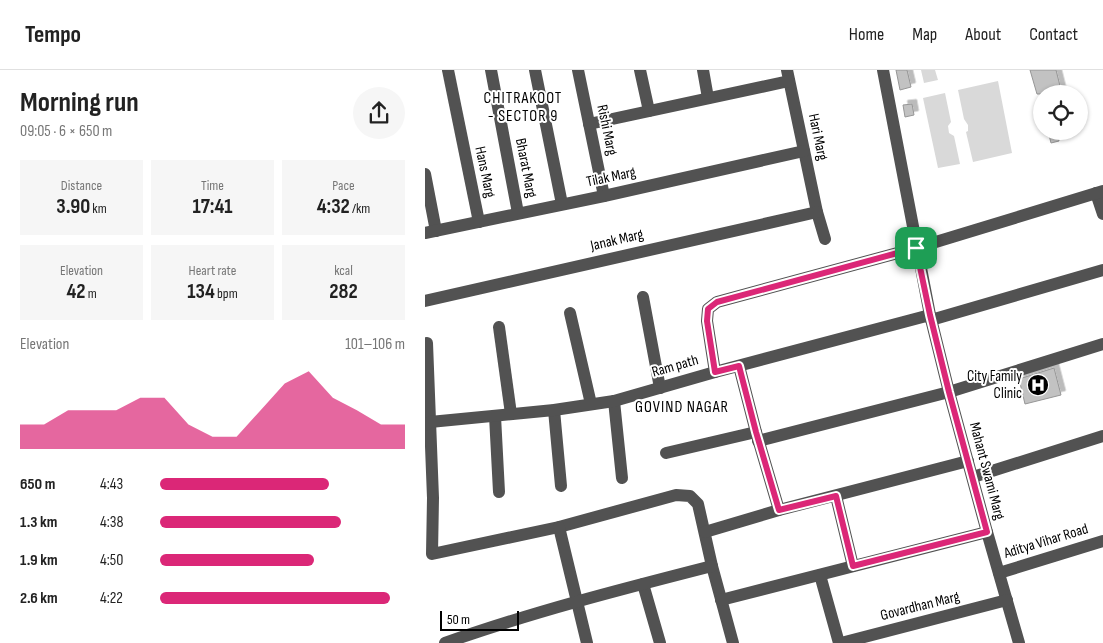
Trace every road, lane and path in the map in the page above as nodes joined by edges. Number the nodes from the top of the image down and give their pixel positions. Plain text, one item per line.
1 (448, 70) edge
2 (491, 70) edge
3 (535, 70) edge
4 (578, 70) edge
5 (640, 70) edge
6 (703, 70) edge
7 (883, 70) edge
8 (788, 75) edge
9 (709, 98) junction
10 (649, 112) junction
11 (589, 124) junction
12 (804, 151) junction
13 (425, 174) edge
14 (1100, 192) edge
15 (604, 196) junction
16 (562, 204) junction
17 (817, 212) junction
18 (517, 213) junction
19 (1103, 214) edge
20 (479, 222) junction
21 (431, 232) edge
22 (825, 239) dead end
23 (916, 248) junction
24 (1103, 270) edge
25 (643, 297) dead end
26 (425, 301) edge
27 (570, 313) dead end
28 (931, 318) junction
29 (499, 326) dead end
30 (427, 343) dead end
31 (1103, 344) edge
32 (739, 366) junction
33 (715, 372) junction
34 (660, 388) junction
35 (949, 392) junction
36 (614, 401) junction
37 (591, 404) junction
38 (554, 410) junction
39 (511, 414) junction
40 (495, 416) junction
41 (428, 423) edge
42 (1103, 436) edge
43 (757, 437) junction
44 (666, 453) dead end
45 (968, 461) junction
46 (973, 477) junction
47 (622, 478) dead end
48 (561, 486) dead end
49 (499, 492) dead end
50 (836, 496) junction
51 (779, 510) junction
52 (559, 527) junction
53 (705, 532) junction
54 (987, 532) junction
55 (1103, 541) edge
56 (712, 566) junction
57 (853, 566) junction
58 (999, 573) junction
59 (820, 575) junction
60 (643, 584) junction
61 (721, 600) junction
62 (1007, 600) junction
63 (577, 602) junction
64 (445, 643) edge
65 (587, 643) edge
66 (660, 643) edge
67 (733, 643) edge
68 (840, 643) edge
69 (1019, 643) edge

1 - 20 street, Hans Marg
2 - 18 street, Bharat Marg
3 - 16 street
4 - 11 street, Rishi Marg
5 - 10 street
6 - 9 street
7 - 23 street, Mahant Swami Marg
8 - 9 street
8 - 12 street, Hari Marg
9 - 10 street
10 - 11 street
11 - 15 street, Rishi Marg
12 - 15 street, Tilak Marg
12 - 17 street, Hari Marg
13 - 21 street
14 - 19 street
14 - 23 street
15 - 16 street, Tilak Marg
16 - 18 street, Tilak Marg
17 - 22 street, Hari Marg
17 - 26 street, Janak Marg
18 - 20 street, Tilak Marg
20 - 21 street, Tilak Marg
23 - 28 street, Mahant Swami Marg
23 - 33 street
24 - 28 street, Ram path
25 - 34 street
27 - 37 street
28 - 32 street, Ram path
28 - 35 street, Mahant Swami Marg
29 - 39 street
30 - 41 street
31 - 35 street
32 - 33 street, Ram path
32 - 43 street
33 - 34 street, Ram path
34 - 36 street, Ram path
35 - 43 street
35 - 45 street, Mahant Swami Marg
36 - 37 street, Ram path
36 - 47 street
37 - 38 street, Ram path
38 - 39 street, Ram path
38 - 48 street
39 - 40 street, Ram path
40 - 41 street, Ram path
40 - 49 street
41 - 52 street
42 - 46 street
43 - 44 street
43 - 51 street
45 - 46 street, Mahant Swami Marg
45 - 50 street
46 - 54 street, Mahant Swami Marg
50 - 51 street
50 - 57 street
51 - 53 street
52 - 53 street
52 - 63 street
53 - 56 street
54 - 57 street
54 - 58 street, Mahant Swami Marg
55 - 58 street, Aditya Vihar Road
56 - 60 street
56 - 61 street
57 - 59 street
58 - 62 street, Mahant Swami Marg
59 - 61 street
59 - 68 street
60 - 63 street
60 - 66 street
61 - 67 street
62 - 68 street, Govardhan Marg
62 - 69 street, Mahant Swami Marg
63 - 64 street
63 - 65 street

